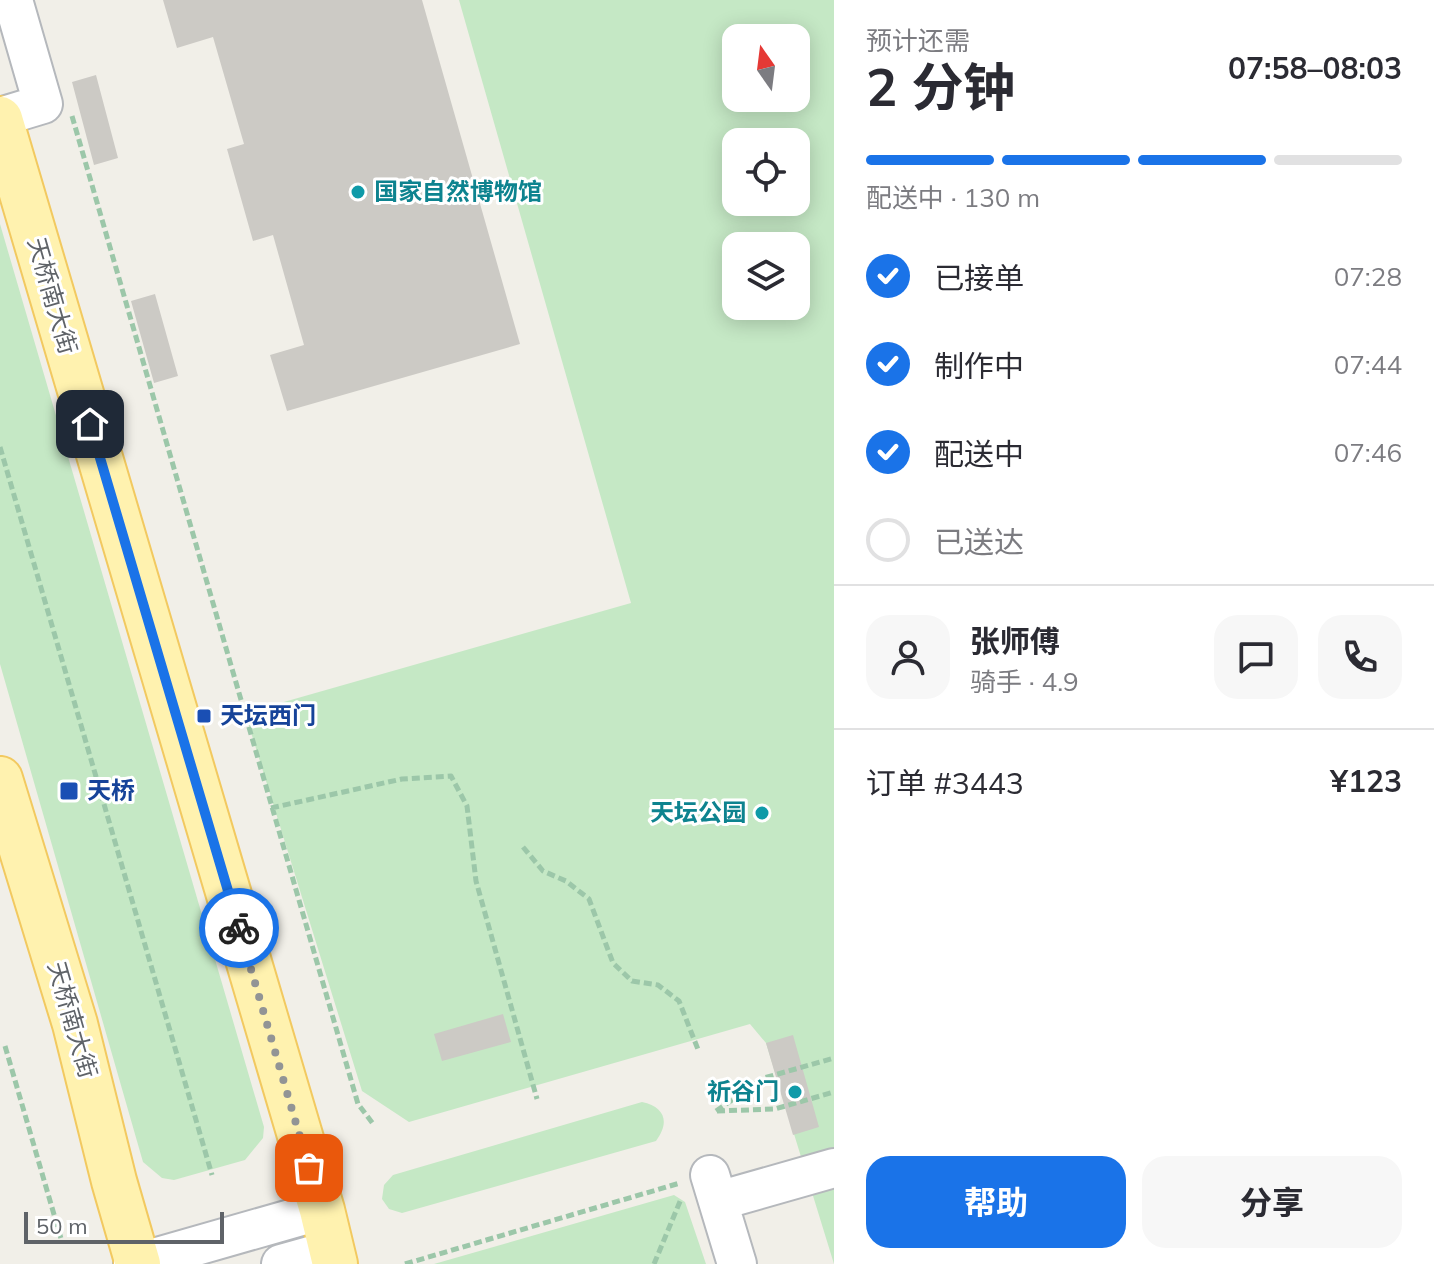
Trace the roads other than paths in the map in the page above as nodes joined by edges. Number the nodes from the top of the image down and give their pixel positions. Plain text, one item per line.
1 (13, 0) edge
2 (0, 118) edge
3 (0, 779) edge
4 (834, 1168) edge
5 (329, 1241) edge
6 (136, 1263) edge
7 (281, 1264) edge
8 (737, 1264) edge

1 - 2 street
2 - 5 main road, 天桥南大街
3 - 6 main road, 天桥南大街
4 - 8 street
5 - 6 street
5 - 7 street

